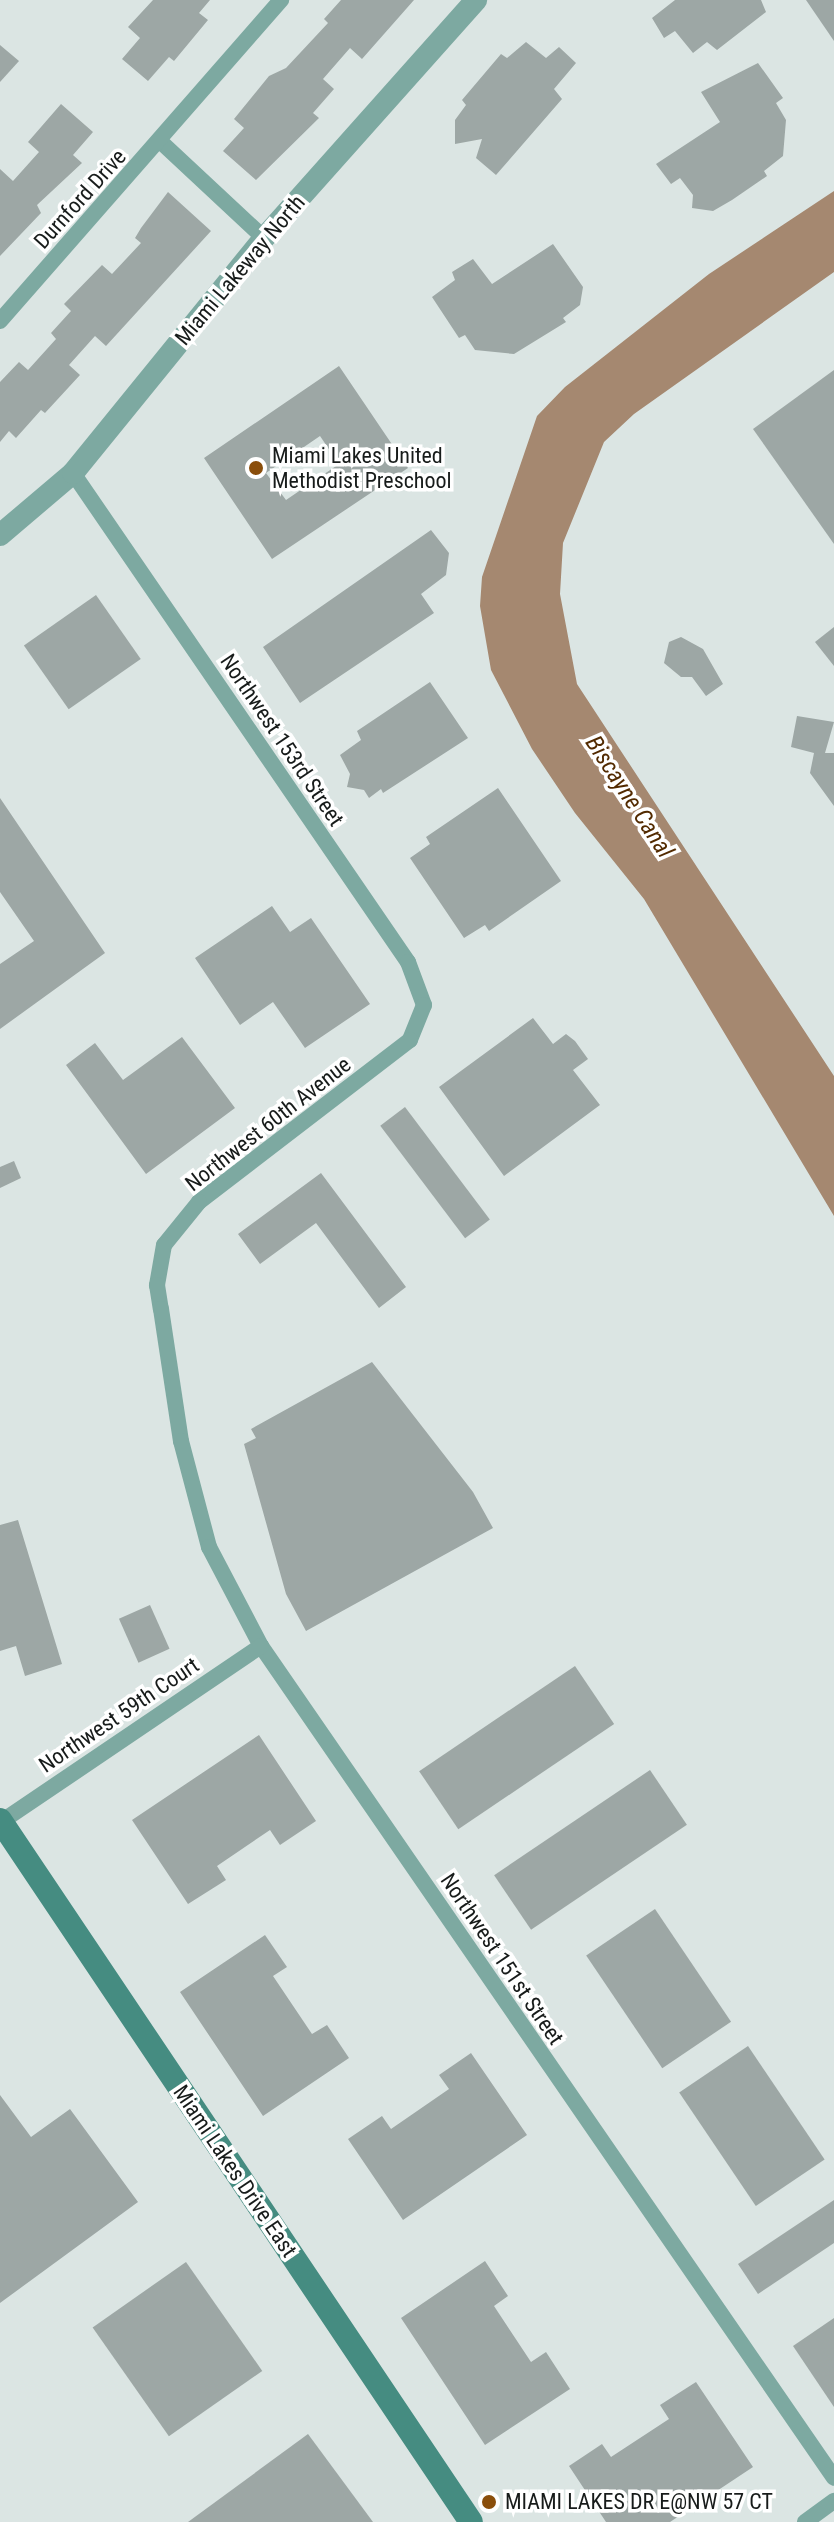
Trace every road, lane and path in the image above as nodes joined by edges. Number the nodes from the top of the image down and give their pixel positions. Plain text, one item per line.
1 (281, 0) edge
2 (476, 0) edge
3 (161, 142) junction
4 (264, 238) junction
5 (0, 321) edge
6 (73, 473) junction
7 (0, 535) edge
8 (410, 1040) joint
9 (181, 1441) joint
10 (261, 1646) junction
11 (1, 1821) edge
12 (834, 2478) edge
13 (834, 2501) edge
14 (471, 2522) edge
15 (805, 2522) edge

1 - 3 street, Durnford Drive
2 - 4 street, Miami Lakeway North
3 - 4 street
3 - 5 street, Durnford Drive
4 - 6 street, Miami Lakeway North
6 - 7 street, Miami Lakeway North
6 - 8 street, Northwest 153rd Street
8 - 9 street, Northwest 60th Avenue
9 - 10 street, Northwest 151st Street
10 - 11 street, Northwest 59th Court
10 - 12 street, Northwest 151st Street
11 - 14 main road, Miami Lakes Drive East
13 - 15 street

